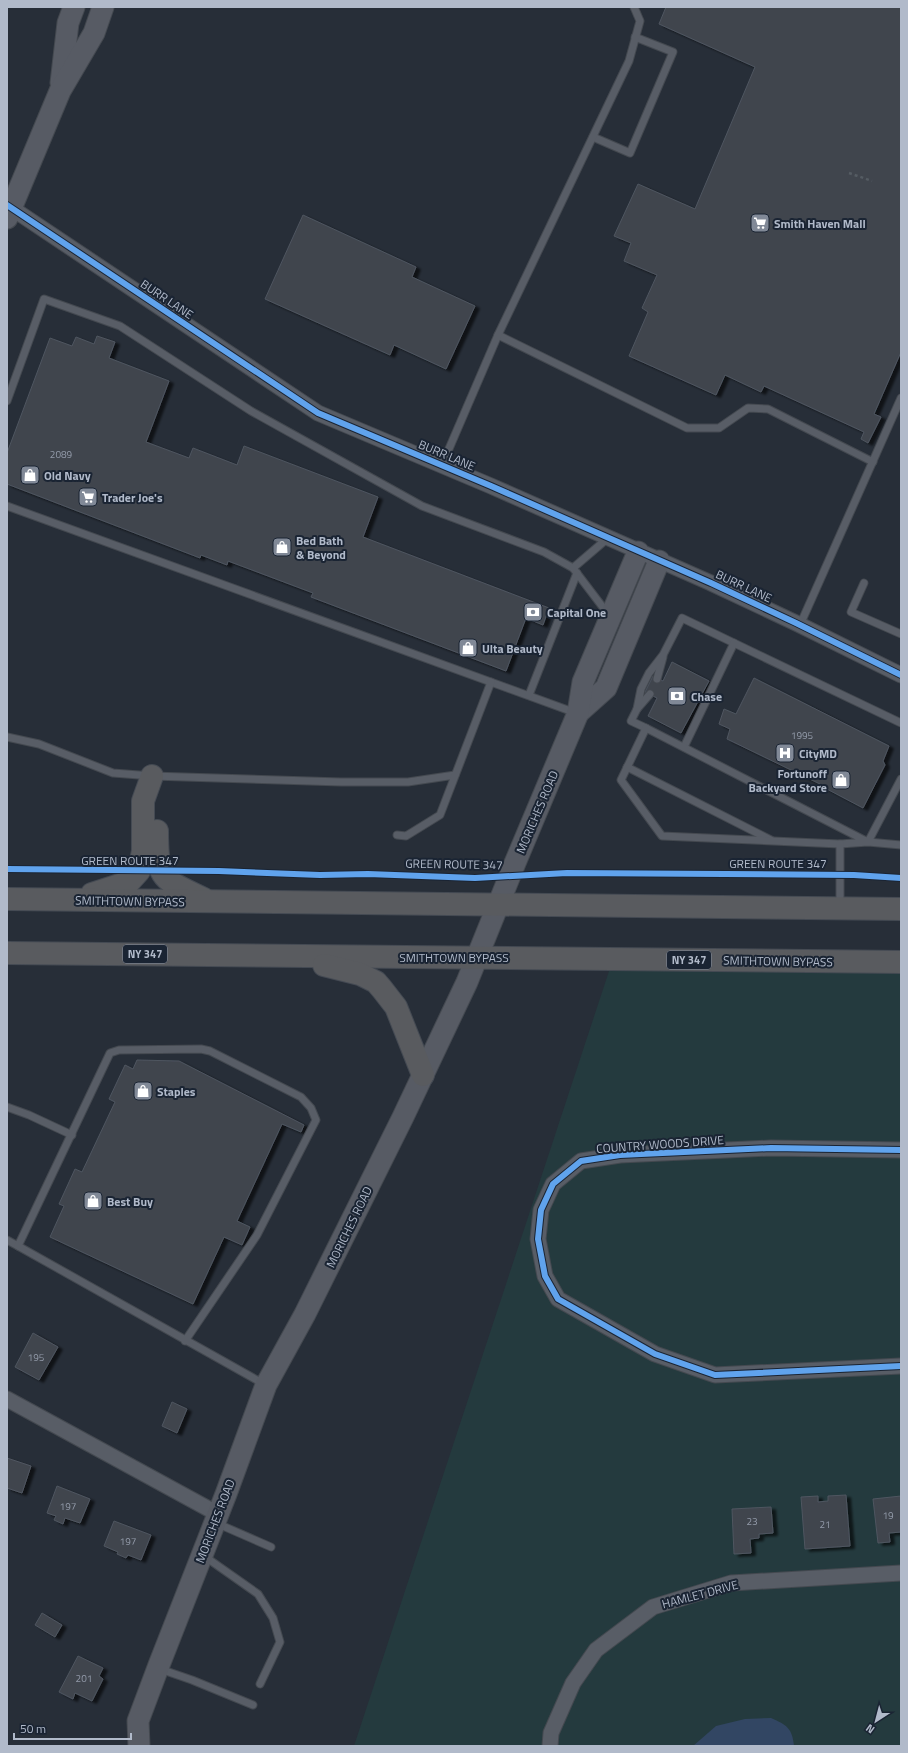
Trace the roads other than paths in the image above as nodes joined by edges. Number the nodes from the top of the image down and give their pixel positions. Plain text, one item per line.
1 (74, 7) edge
2 (103, 7) edge
3 (634, 7) edge
4 (635, 37) junction
5 (60, 91) junction
6 (593, 137) junction
7 (8, 208) edge
8 (498, 335) junction
9 (901, 398) edge
10 (7, 401) edge
11 (872, 462) junction
12 (442, 465) junction
13 (7, 506) edge
14 (608, 538) junction
15 (638, 552) junction
16 (659, 561) junction
17 (575, 571) junction
18 (864, 583) dead end
19 (611, 617) junction
20 (800, 625) junction
21 (901, 634) edge
22 (734, 643) junction
23 (663, 655) junction
24 (901, 675) edge
25 (658, 679) dead end
26 (491, 682) junction
27 (650, 694) dead end
28 (529, 695) junction
29 (637, 709) junction
30 (578, 713) junction
31 (901, 723) edge
32 (646, 728) junction
33 (7, 737) edge
34 (684, 747) junction
35 (628, 767) junction
36 (455, 775) junction
37 (152, 776) junction
38 (901, 779) edge
39 (397, 835) dead end
40 (773, 841) junction
41 (868, 842) junction
42 (840, 844) junction
43 (901, 845) edge
44 (7, 899) edge
45 (71, 900) junction
46 (211, 902) junction
47 (498, 905) junction
48 (840, 908) junction
49 (901, 909) edge
50 (7, 953) edge
51 (272, 956) junction
52 (477, 957) junction
53 (901, 962) edge
54 (423, 1075) junction
55 (7, 1107) edge
56 (72, 1135) junction
57 (901, 1150) edge
58 (7, 1240) edge
59 (18, 1246) junction
60 (185, 1341) junction
61 (901, 1366) edge
62 (266, 1385) junction
63 (7, 1399) edge
64 (217, 1518) junction
65 (271, 1547) dead end
66 (202, 1554) junction
67 (901, 1573) edge
68 (158, 1668) junction
69 (260, 1684) dead end
70 (253, 1706) dead end
71 (139, 1746) edge
72 (550, 1746) edge

1 - 5 main road
2 - 5 main road
3 - 4 lane
4 - 6 lane
4 - 6 lane
5 - 7 main road
6 - 8 lane
7 - 12 street, BURR LANE
8 - 11 lane
8 - 12 lane
9 - 11 lane
10 - 17 lane
11 - 20 lane
12 - 14 street, BURR LANE
13 - 26 lane
14 - 15 street, BURR LANE
14 - 17 lane
15 - 16 street, BURR LANE
15 - 19 main road, MORICHES ROAD
16 - 20 street, BURR LANE
16 - 30 main road, MORICHES ROAD
17 - 19 lane
17 - 28 lane
18 - 21 lane
19 - 30 main road, MORICHES ROAD
20 - 24 street, BURR LANE
22 - 23 lane
22 - 31 lane
22 - 34 lane
23 - 25 lane
23 - 29 lane
26 - 28 lane
26 - 36 lane
27 - 29 lane
28 - 30 lane
29 - 32 lane
30 - 47 main road, MORICHES ROAD
32 - 34 lane
32 - 35 lane
33 - 37 lane
34 - 41 lane
35 - 40 lane
35 - 40 lane
36 - 37 lane
36 - 39 lane
37 - 45 highway
37 - 46 highway
38 - 41 lane
40 - 42 lane
41 - 42 lane
41 - 43 lane
42 - 48 lane
44 - 45 highway, SMITHTOWN BYPASS
45 - 46 highway, SMITHTOWN BYPASS
46 - 47 highway, SMITHTOWN BYPASS
47 - 48 highway, SMITHTOWN BYPASS
47 - 52 main road, MORICHES ROAD
48 - 49 highway, SMITHTOWN BYPASS
50 - 51 highway, SMITHTOWN BYPASS / NY 347
51 - 52 highway, SMITHTOWN BYPASS / NY 347
51 - 54 highway
52 - 53 highway, SMITHTOWN BYPASS / NY 347
52 - 54 main road, MORICHES ROAD
54 - 62 main road, MORICHES ROAD
55 - 56 lane
56 - 59 lane
56 - 60 lane
57 - 61 street, COUNTRY WOODS DRIVE
58 - 59 lane
59 - 60 lane
60 - 62 lane
62 - 64 main road, MORICHES ROAD
63 - 64 street
64 - 65 lane
64 - 66 main road, MORICHES ROAD
66 - 68 main road, MORICHES ROAD
66 - 69 lane
67 - 72 street, HAMLET DRIVE
68 - 70 lane
68 - 71 main road, MORICHES ROAD

